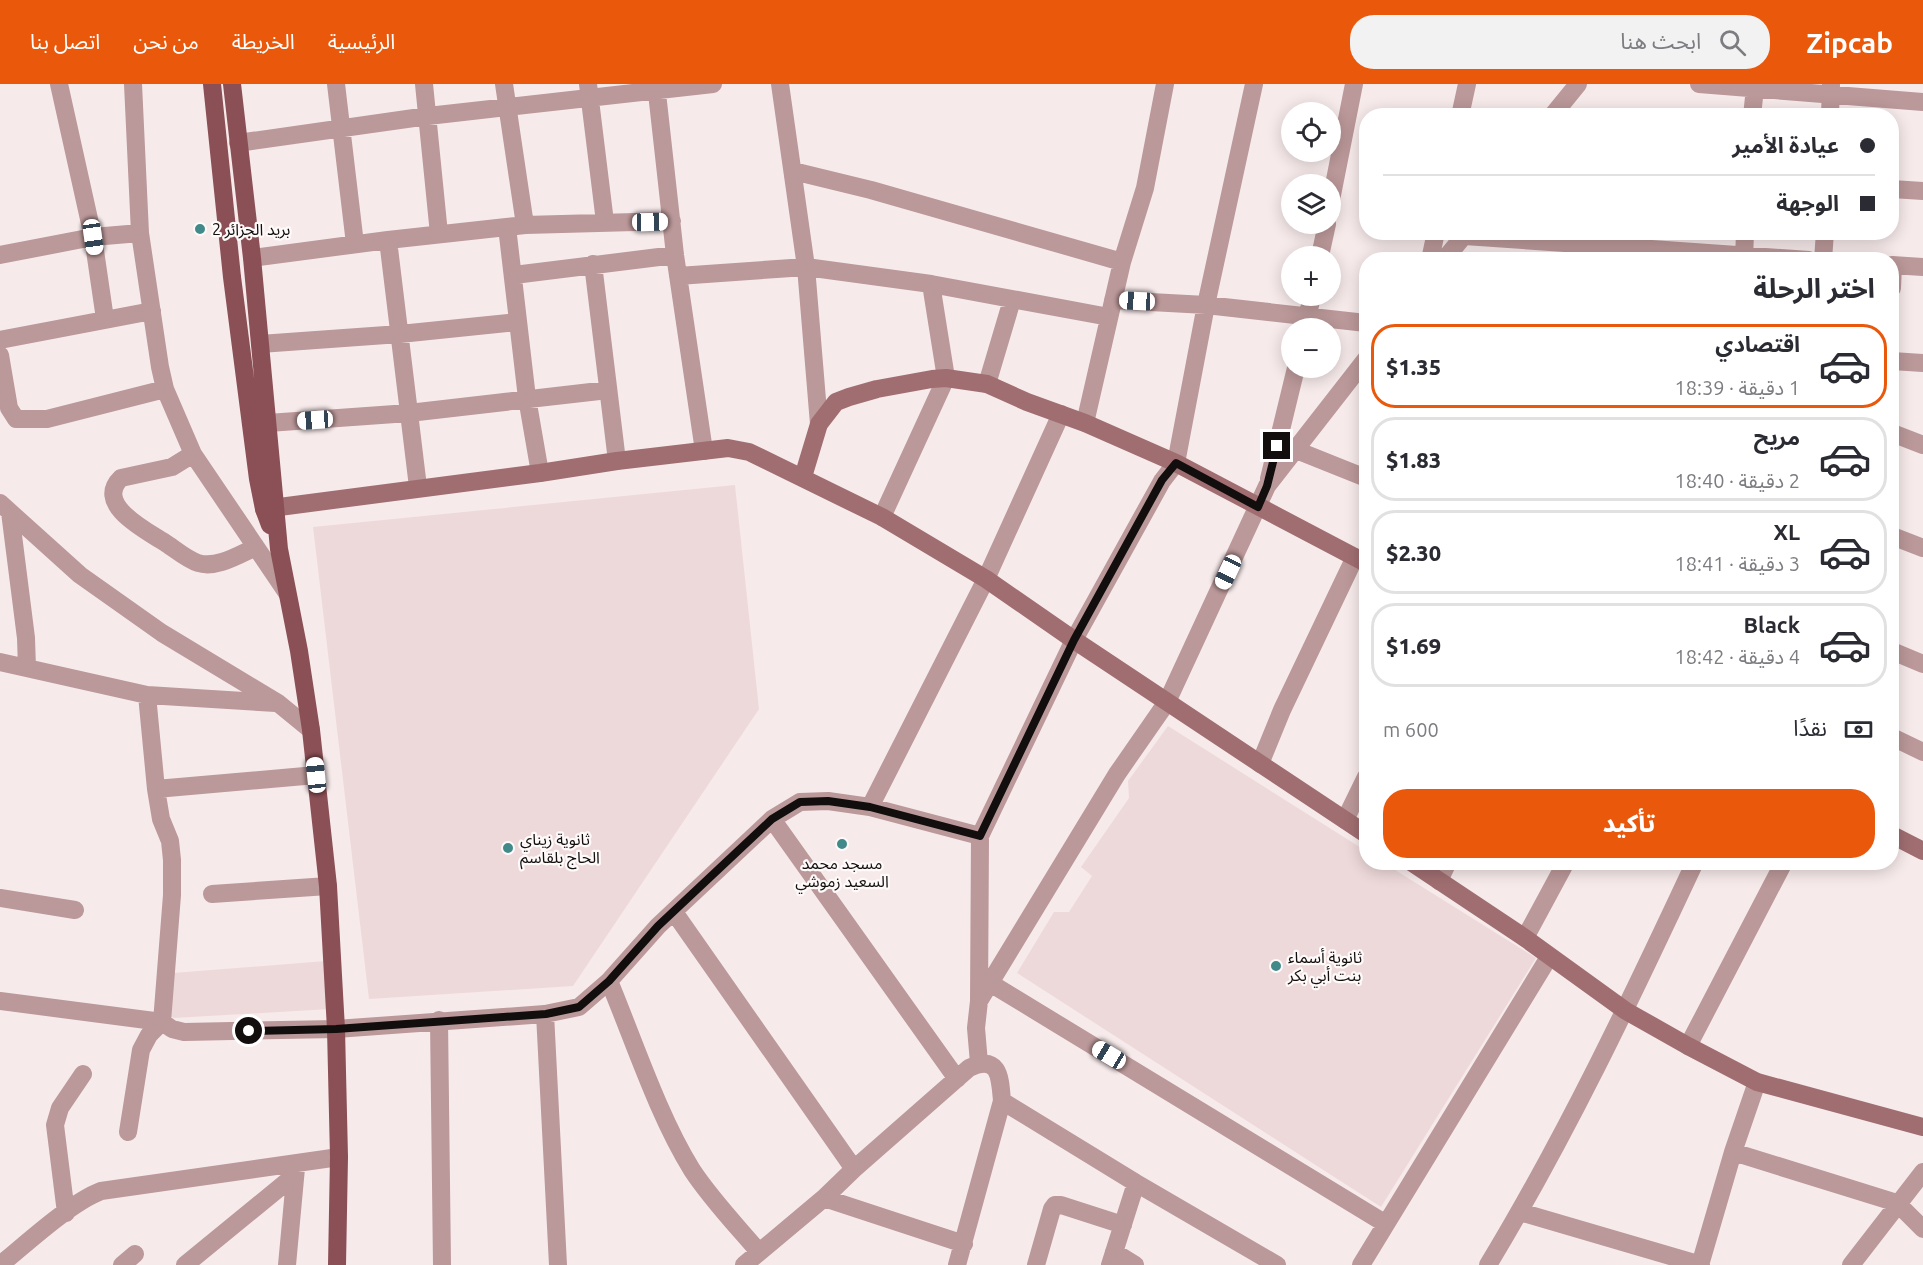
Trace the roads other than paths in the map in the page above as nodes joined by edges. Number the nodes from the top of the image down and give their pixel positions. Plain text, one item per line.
1 (59, 84) edge
2 (133, 84) edge
3 (212, 84) edge
4 (232, 84) edge
5 (336, 84) edge
6 (424, 84) edge
7 (504, 84) edge
8 (713, 84) edge
9 (780, 84) edge
10 (1165, 84) edge
11 (1254, 84) edge
12 (1354, 84) edge
13 (1467, 84) edge
14 (1578, 84) edge
15 (1698, 84) edge
16 (657, 87) edge
17 (1755, 88) junction
18 (1831, 90) edge
19 (588, 91) edge
20 (1923, 102) edge
21 (1462, 108) edge
22 (1558, 108) edge
23 (1753, 108) edge
24 (1830, 108) edge
25 (506, 109) junction
26 (428, 116) junction
27 (340, 128) junction
28 (238, 143) junction
29 (793, 171) junction
30 (1336, 174) edge
31 (1899, 189) edge
32 (1923, 190) edge
33 (672, 221) junction
34 (605, 222) junction
35 (516, 226) junction
36 (140, 233) junction
37 (439, 234) junction
38 (93, 237) junction
39 (388, 240) junction
40 (1461, 240) edge
41 (1536, 240) edge
42 (355, 244) junction
43 (1451, 252) edge
44 (1674, 252) edge
45 (0, 255) edge
46 (675, 255) junction
47 (252, 258) junction
48 (1122, 262) junction
49 (593, 264) junction
50 (1899, 265) edge
51 (806, 267) junction
52 (1923, 267) edge
53 (514, 276) junction
54 (678, 276) junction
55 (931, 284) junction
56 (1012, 300) junction
57 (1206, 304) junction
58 (1112, 308) junction
59 (152, 311) junction
60 (1285, 318) edge
61 (105, 319) junction
62 (518, 322) junction
63 (1341, 323) edge
64 (1359, 323) edge
65 (400, 334) junction
66 (0, 339) edge
67 (260, 344) junction
68 (0, 355) edge
69 (1899, 361) edge
70 (1923, 363) edge
71 (1359, 368) edge
72 (946, 378) junction
73 (1294, 378) edge
74 (987, 384) junction
75 (165, 390) junction
76 (608, 390) junction
77 (526, 398) junction
78 (409, 413) junction
79 (1061, 414) junction
80 (268, 423) junction
81 (1085, 423) junction
82 (819, 424) junction
83 (1899, 436) edge
84 (1923, 445) edge
85 (1296, 450) junction
86 (704, 451) junction
87 (193, 454) junction
88 (616, 461) junction
89 (1176, 463) junction
90 (540, 473) junction
91 (1359, 475) edge
92 (803, 477) junction
93 (1267, 486) junction
94 (418, 488) junction
95 (1258, 507) junction
96 (5, 508) edge
97 (270, 508) junction
98 (882, 517) junction
99 (1899, 539) edge
100 (256, 547) junction
101 (1923, 548) edge
102 (1359, 559) edge
103 (1359, 564) edge
104 (986, 579) junction
105 (287, 593) junction
106 (1074, 640) junction
107 (1899, 654) edge
108 (0, 662) edge
109 (1923, 664) edge
110 (27, 668) junction
111 (147, 695) junction
112 (1167, 702) junction
113 (278, 703) junction
114 (312, 730) junction
115 (1899, 740) edge
116 (1923, 752) edge
117 (1260, 764) junction
118 (316, 775) junction
119 (156, 789) junction
120 (1359, 791) edge
121 (870, 807) junction
122 (772, 819) junction
123 (1345, 820) junction
124 (1359, 829) edge
125 (980, 836) junction
126 (1899, 839) edge
127 (1923, 851) edge
128 (1423, 870) edge
129 (1444, 870) edge
130 (1562, 870) edge
131 (1691, 870) edge
132 (1780, 870) edge
133 (1439, 880) junction
134 (328, 886) junction
135 (212, 894) dead end
136 (0, 898) edge
137 (75, 910) dead end
138 (674, 912) junction
139 (1525, 938) junction
140 (1549, 957) junction
141 (609, 981) junction
142 (990, 983) junction
143 (0, 1001) edge
144 (979, 1001) junction
145 (1626, 1011) junction
146 (546, 1014) junction
147 (439, 1020) junction
148 (162, 1022) junction
149 (336, 1029) junction
150 (1688, 1046) junction
151 (980, 1063) junction
152 (83, 1074) dead end
153 (957, 1079) junction
154 (1757, 1082) junction
155 (1002, 1101) junction
156 (1923, 1127) edge
157 (128, 1132) dead end
158 (1733, 1152) junction
159 (339, 1157) junction
160 (854, 1169) junction
161 (296, 1170) junction
162 (1923, 1172) edge
163 (1136, 1183) junction
164 (824, 1198) junction
165 (1897, 1203) junction
166 (1520, 1212) junction
167 (66, 1213) junction
168 (1386, 1224) junction
169 (1123, 1225) junction
170 (1923, 1230) edge
171 (964, 1244) junction
172 (759, 1252) junction
173 (1112, 1259) edge
174 (0, 1265) edge
175 (185, 1265) edge
176 (287, 1265) edge
177 (337, 1265) edge
178 (442, 1265) edge
179 (558, 1265) edge
180 (744, 1265) edge
181 (957, 1265) edge
182 (1036, 1265) edge
183 (1136, 1265) edge
184 (1277, 1265) edge
185 (1361, 1265) edge
186 (1488, 1265) edge
187 (1701, 1265) edge
188 (1851, 1265) edge

1 - 38 street
2 - 36 street
3 - 97 main road
4 - 28 main road
5 - 27 street
6 - 26 street
7 - 25 street
8 - 16 street
9 - 29 street
10 - 48 street
11 - 57 street
12 - 30 street
13 - 21 street
14 - 22 street
15 - 17 street
16 - 19 street
16 - 33 street
17 - 18 street
17 - 23 street
18 - 20 street
18 - 24 street
19 - 25 street
19 - 34 street
25 - 26 street
25 - 35 street
26 - 27 street
26 - 37 street
27 - 28 street
27 - 42 street
28 - 47 main road
29 - 48 street
29 - 51 street
31 - 32 street
33 - 34 street
33 - 46 street
34 - 35 street
35 - 37 street
35 - 53 street
36 - 38 street
36 - 59 street
37 - 39 street
38 - 45 street
38 - 61 street
39 - 42 street
39 - 65 street
40 - 43 street
41 - 44 street
42 - 47 street
46 - 49 street
46 - 54 street
47 - 67 main road
48 - 58 street
49 - 53 street
49 - 76 street
50 - 52 street
51 - 54 street
51 - 55 street
51 - 82 street
53 - 62 street
54 - 86 street
55 - 56 street
55 - 72 street
56 - 58 street
56 - 74 street
57 - 58 street
57 - 60 street
57 - 89 street
58 - 81 street
59 - 61 street
59 - 75 street
61 - 66 street
62 - 65 street
62 - 77 street
63 - 64 street
65 - 67 street
65 - 78 street
67 - 80 main road
68 - 75 street
69 - 70 street
71 - 85 street
72 - 74 street
72 - 82 street
72 - 98 street
73 - 93 street
74 - 79 street
75 - 87 street
76 - 77 street
76 - 88 street
77 - 78 street
77 - 90 street
78 - 80 street
78 - 94 street
79 - 81 street
79 - 104 street
80 - 97 main road
81 - 89 street
82 - 92 street
83 - 84 street
85 - 91 street
85 - 93 street
86 - 88 street
86 - 92 street
87 - 100 street
87 - 100 street
88 - 90 street
89 - 95 street
89 - 106 street
90 - 94 street
92 - 98 street
93 - 95 street
94 - 97 street
95 - 102 street
95 - 112 street
96 - 110 street
96 - 113 street
97 - 105 main road
98 - 104 street
99 - 101 street
100 - 105 street
103 - 117 street
104 - 106 street
104 - 121 street
105 - 114 main road
106 - 112 street
106 - 125 street
107 - 109 street
108 - 110 street
110 - 111 street
111 - 113 street
111 - 119 street
112 - 117 street
112 - 142 street
113 - 114 street
114 - 118 main road
115 - 116 street
117 - 123 street
118 - 119 street
118 - 134 main road
119 - 148 street
120 - 123 street
121 - 122 street
121 - 125 street
122 - 138 street
122 - 153 street
123 - 124 street
125 - 144 street
126 - 127 street
128 - 133 street
129 - 133 street
130 - 139 street
131 - 145 street
132 - 150 street
133 - 139 street
134 - 135 street
134 - 149 main road
136 - 137 street
138 - 141 street
138 - 160 street
139 - 140 street
140 - 145 street
140 - 168 street
141 - 146 street
141 - 172 street
142 - 144 street
142 - 168 street
143 - 148 street
144 - 151 street
145 - 150 street
145 - 166 street
146 - 147 street
146 - 179 street
147 - 149 street
147 - 178 street
148 - 149 street
148 - 157 street
149 - 159 main road
150 - 154 street
151 - 153 street
151 - 155 street
152 - 167 street
153 - 160 street
154 - 156 street
154 - 158 street
155 - 163 street
155 - 171 street
158 - 165 street
158 - 187 street
159 - 161 street
159 - 177 main road
160 - 164 street
161 - 167 street
161 - 175 street
161 - 176 street
162 - 165 street
163 - 169 street
163 - 184 street
164 - 171 street
164 - 172 street
165 - 170 street
165 - 188 street
166 - 186 street
166 - 187 street
167 - 174 street
168 - 185 street
169 - 173 street
169 - 182 street
171 - 181 street
172 - 180 street
173 - 183 street

